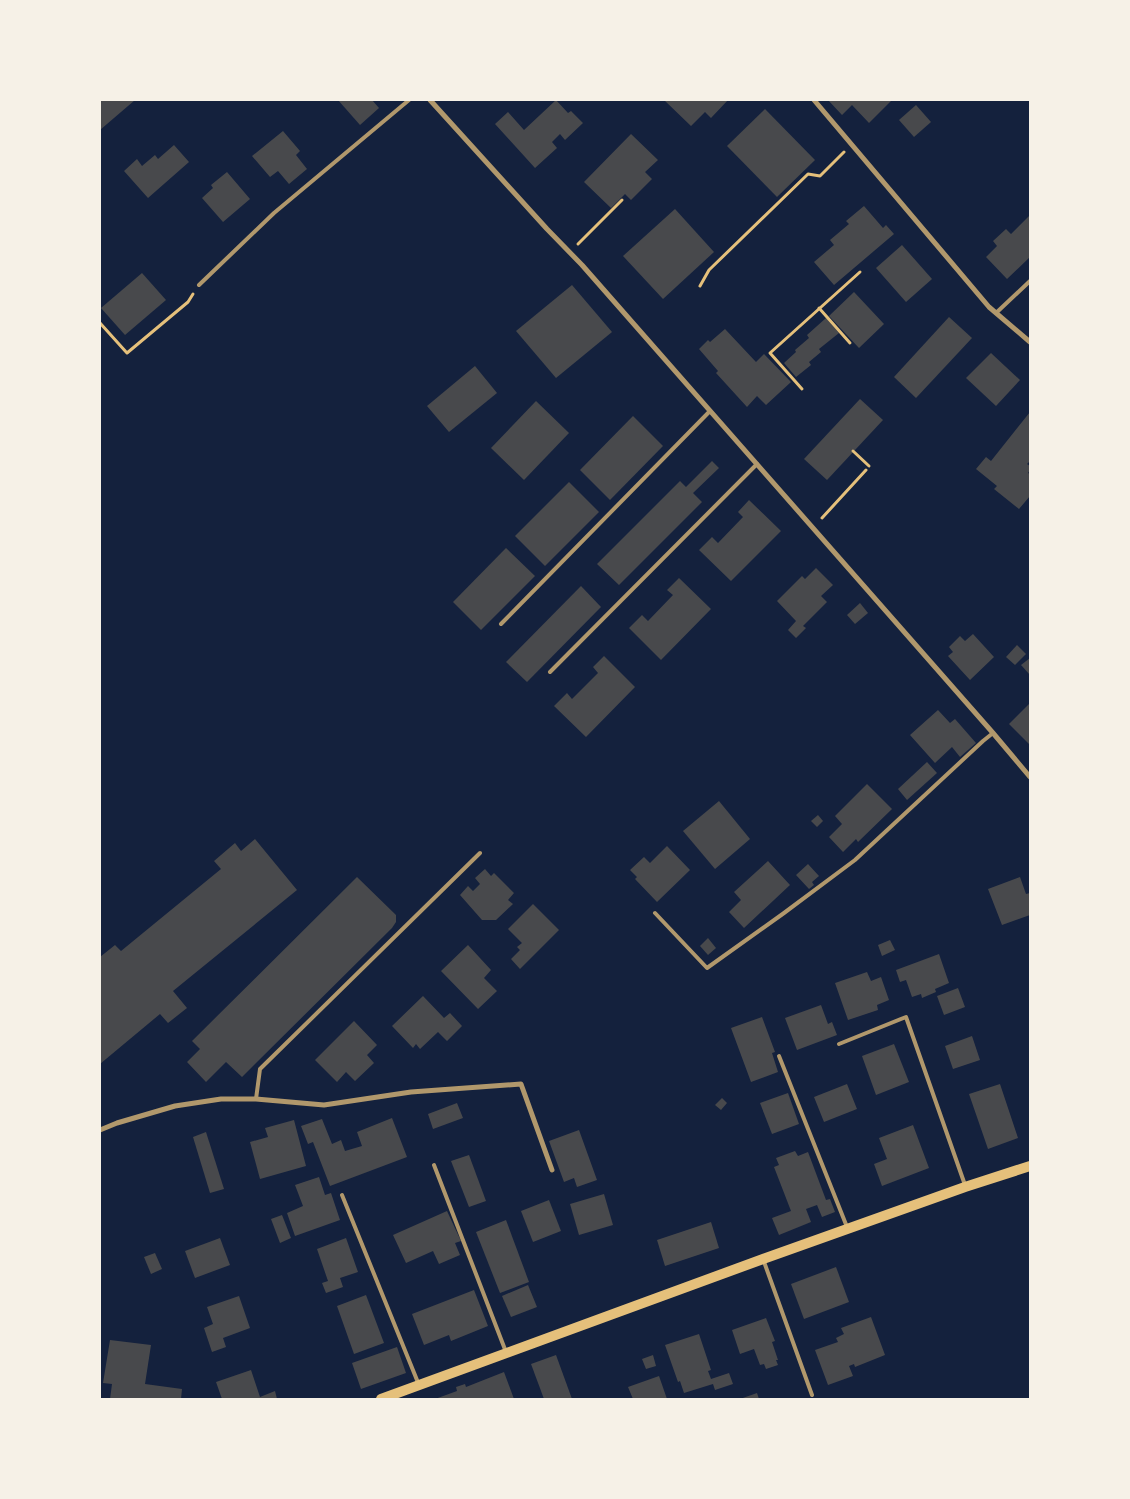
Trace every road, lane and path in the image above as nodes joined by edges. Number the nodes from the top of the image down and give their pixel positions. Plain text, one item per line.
1 (409, 100) edge
2 (430, 100) edge
3 (814, 100) edge
4 (840, 156) dead end
5 (622, 200) dead end
6 (570, 252) junction
7 (860, 272) dead end
8 (1030, 281) edge
9 (199, 285) joint
10 (700, 286) dead end
11 (820, 308) junction
12 (996, 313) junction
13 (100, 323) edge
14 (1030, 342) edge
15 (850, 343) dead end
16 (802, 389) dead end
17 (710, 411) junction
18 (853, 451) dead end
19 (757, 464) junction
20 (870, 466) dead end
21 (866, 470) dead end
22 (822, 518) dead end
23 (501, 624) dead end
24 (550, 672) dead end
25 (993, 733) junction
26 (1030, 777) edge
27 (480, 852) dead end
28 (655, 913) dead end
29 (839, 1044) dead end
30 (779, 1056) dead end
31 (256, 1099) junction
32 (100, 1130) edge
33 (434, 1165) dead end
34 (1030, 1166) edge
35 (552, 1170) dead end
36 (965, 1187) junction
37 (342, 1195) dead end
38 (848, 1229) junction
39 (764, 1259) junction
40 (506, 1353) junction
41 (419, 1385) junction
42 (812, 1395) dead end
43 (381, 1399) edge

1 - 9 lane
2 - 6 street
3 - 12 street
4 - 10 path
5 - 6 path
6 - 17 street
7 - 11 path
8 - 12 lane
9 - 13 path
11 - 15 path
11 - 16 path
12 - 14 street
17 - 19 street
17 - 23 lane
18 - 20 path
19 - 24 lane
19 - 25 street
21 - 22 path
25 - 26 street
25 - 28 lane
27 - 31 lane
29 - 36 lane
30 - 38 lane
31 - 32 street
31 - 35 street
33 - 40 lane
34 - 36 main road
36 - 38 main road
37 - 41 lane
38 - 39 main road
39 - 40 main road
39 - 42 lane
40 - 41 main road
41 - 43 main road

